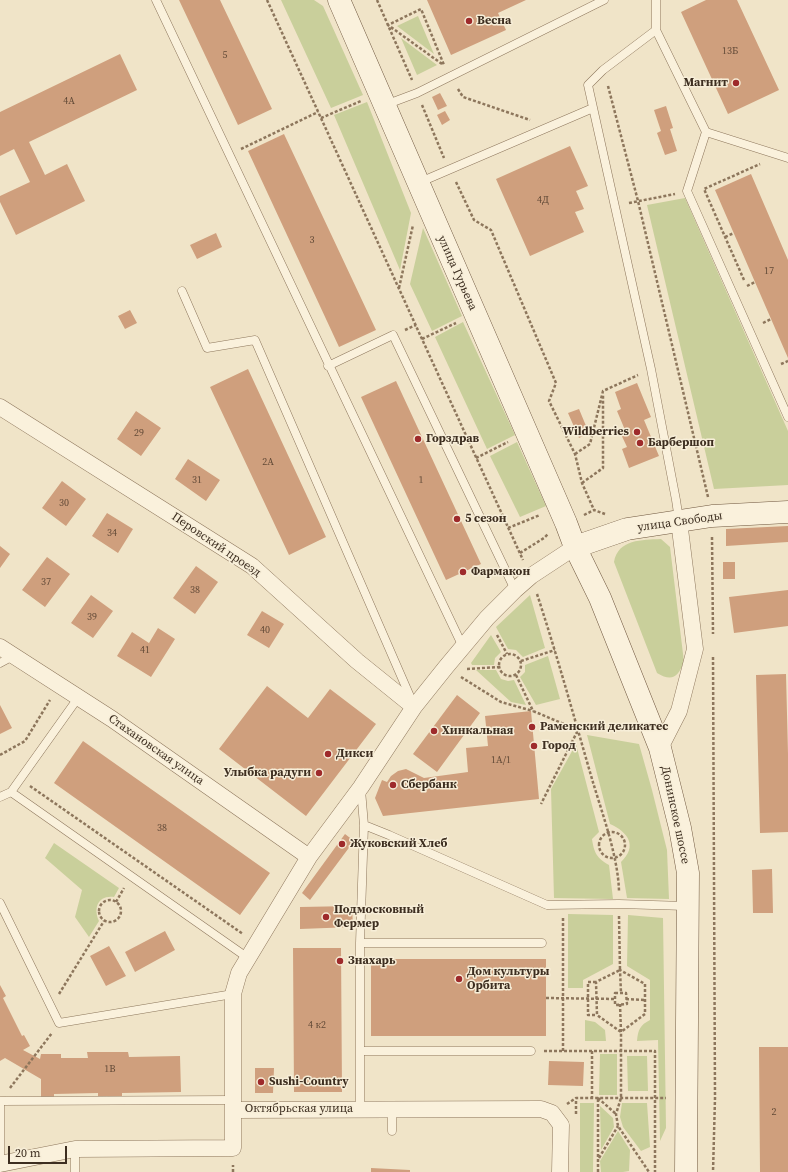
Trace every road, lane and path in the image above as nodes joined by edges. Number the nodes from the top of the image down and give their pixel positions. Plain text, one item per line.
1 (156, 0) edge
2 (267, 0) edge
3 (339, 0) edge
4 (377, 0) edge
5 (604, 0) edge
6 (656, 0) edge
7 (421, 9) dead end
8 (656, 30) junction
9 (444, 66) dead end
10 (603, 70) junction
11 (417, 93) junction
12 (384, 106) junction
13 (593, 108) junction
14 (318, 112) junction
15 (706, 132) junction
16 (229, 155) junction
17 (780, 155) junction
18 (788, 158) edge
19 (450, 169) junction
20 (418, 183) junction
21 (687, 191) junction
22 (638, 201) junction
23 (615, 206) junction
24 (414, 220) dead end
25 (734, 233) dead end
26 (725, 237) junction
27 (755, 282) dead end
28 (747, 286) junction
29 (399, 289) junction
30 (182, 291) dead end
31 (750, 292) dead end
32 (475, 313) junction
33 (760, 317) dead end
34 (771, 319) dead end
35 (763, 323) junction
36 (766, 330) dead end
37 (422, 339) junction
38 (778, 357) dead end
39 (788, 361) edge
40 (781, 364) junction
41 (328, 366) junction
42 (651, 369) junction
43 (784, 369) dead end
44 (603, 391) junction
45 (0, 407) edge
46 (788, 416) edge
47 (527, 433) junction
48 (575, 454) junction
49 (476, 458) junction
50 (582, 483) junction
51 (708, 495) dead end
52 (594, 510) dead end
53 (788, 512) edge
54 (679, 521) junction
55 (549, 533) dead end
56 (712, 537) dead end
57 (575, 547) junction
58 (520, 553) junction
59 (531, 576) junction
60 (515, 590) junction
61 (713, 640) dead end
62 (0, 647) edge
63 (463, 648) junction
64 (555, 650) junction
65 (713, 656) dead end
66 (7, 660) edge
67 (521, 662) junction
68 (446, 667) junction
69 (499, 668) junction
70 (516, 675) junction
71 (59, 686) junction
72 (78, 698) junction
73 (414, 707) junction
74 (533, 711) junction
75 (578, 730) junction
76 (660, 748) junction
77 (0, 755) edge
78 (20, 779) junction
79 (360, 787) junction
80 (11, 792) junction
81 (0, 797) edge
82 (541, 804) dead end
83 (364, 825) junction
84 (608, 832) junction
85 (309, 857) junction
86 (614, 858) junction
87 (0, 903) edge
88 (619, 904) junction
89 (563, 906) junction
90 (687, 906) junction
91 (104, 921) junction
92 (257, 943) junction
93 (360, 943) junction
94 (542, 943) dead end
95 (248, 958) junction
96 (620, 970) junction
97 (596, 982) junction
98 (621, 993) junction
99 (233, 994) junction
100 (546, 998) dead end
101 (562, 998) junction
102 (588, 998) junction
103 (597, 998) junction
104 (615, 999) junction
105 (626, 999) junction
106 (645, 1000) junction
107 (620, 1004) junction
108 (51, 1006) junction
109 (597, 1015) junction
110 (59, 1023) junction
111 (621, 1032) junction
112 (360, 1051) junction
113 (532, 1051) joint
114 (563, 1051) junction
115 (592, 1051) junction
116 (621, 1051) junction
117 (686, 1097) junction
118 (576, 1098) dead end
119 (592, 1098) junction
120 (598, 1098) junction
121 (621, 1098) junction
122 (655, 1098) junction
123 (715, 1098) junction
124 (0, 1100) edge
125 (233, 1105) junction
126 (360, 1109) junction
127 (392, 1110) junction
128 (616, 1114) junction
129 (618, 1126) junction
130 (392, 1131) dead end
131 (75, 1149) junction
132 (598, 1159) junction
133 (0, 1164) edge
134 (75, 1172) edge
135 (560, 1172) edge
136 (598, 1172) edge
137 (649, 1172) edge
138 (655, 1172) edge
139 (686, 1172) edge
140 (713, 1172) edge

1 - 16 lane
2 - 14 path
3 - 12 main road, улица Гурьева
4 - 11 path
5 - 11 lane
6 - 8 lane
7 - 9 path
8 - 10 lane
8 - 15 lane
10 - 13 lane
10 - 22 path
11 - 12 lane
11 - 19 path
12 - 20 main road, улица Гурьева
13 - 19 lane
13 - 23 lane
14 - 16 path
14 - 29 path
15 - 17 lane
15 - 21 lane
16 - 41 lane
17 - 18 lane
17 - 26 path
19 - 20 lane
19 - 48 path
20 - 32 main road, улица Гурьева
21 - 22 path
21 - 46 lane
22 - 23 path
22 - 51 path
23 - 42 lane
24 - 29 path
25 - 26 path
26 - 28 path
27 - 28 path
28 - 31 path
29 - 37 path
30 - 73 lane
32 - 37 path
32 - 47 main road, улица Гурьева
33 - 35 path
34 - 35 path
35 - 36 path
37 - 49 path
38 - 40 path
39 - 40 path
40 - 43 path
41 - 60 lane
41 - 63 lane
42 - 44 path
42 - 54 lane
44 - 48 path
44 - 50 path
45 - 73 street, Перовский проезд
47 - 49 path
47 - 57 main road, улица Гурьева
48 - 50 path
49 - 58 path
50 - 52 path
53 - 54 main road, улица Свободы
54 - 57 main road, улица Свободы
54 - 76 street
55 - 58 path
56 - 61 path
57 - 59 street
57 - 76 main road, Донинское шоссе
58 - 59 path
59 - 60 street
59 - 64 path
60 - 63 street
62 - 66 street, Стахановская улица
63 - 68 street
64 - 67 path
64 - 75 path
65 - 123 path
66 - 71 street, Стахановская улица
67 - 69 path
67 - 70 path
68 - 69 path
68 - 73 street
68 - 74 path
69 - 70 path
70 - 74 path
71 - 72 street, Стахановская улица
71 - 77 path
72 - 78 lane
72 - 85 street, Стахановская улица
73 - 79 street
74 - 75 path
75 - 82 path
75 - 84 path
76 - 90 main road, Донинское шоссе
78 - 80 lane
78 - 92 path
79 - 83 lane
79 - 85 street
80 - 81 lane
80 - 95 lane
83 - 89 lane
83 - 93 lane
84 - 86 path
84 - 86 path
84 - 86 path
85 - 92 street
86 - 88 path
87 - 108 lane
88 - 89 lane
88 - 90 lane
88 - 96 path
89 - 101 path
90 - 117 main road, Донинское шоссе
91 - 91 path
91 - 108 path
92 - 95 street
93 - 94 lane
93 - 112 lane
95 - 99 street
96 - 97 path
96 - 98 path
96 - 106 path
97 - 102 path
97 - 103 path
98 - 104 path
98 - 105 path
99 - 110 lane
99 - 125 street
100 - 101 path
101 - 102 path
101 - 114 path
102 - 103 path
102 - 109 path
103 - 104 path
103 - 109 path
104 - 107 path
105 - 106 path
105 - 107 path
106 - 111 path
107 - 111 path
108 - 110 lane
109 - 111 path
110 - 124 path
111 - 116 path
112 - 113 lane
112 - 126 lane
113 - 114 path
114 - 115 path
115 - 116 path
115 - 119 path
116 - 121 path
116 - 122 path
117 - 122 path
117 - 123 path
117 - 139 main road, Донинское шоссе
118 - 119 path
119 - 120 path
120 - 121 path
120 - 128 path
120 - 132 path
121 - 122 path
121 - 128 path
122 - 138 path
123 - 140 path
124 - 125 lane
124 - 133 lane
125 - 126 street, Октябрьская улица
125 - 131 street, Октябрьская улица
126 - 127 street, Октябрьская улица
127 - 130 lane
127 - 135 street, Октябрьская улица
128 - 129 path
129 - 132 path
129 - 137 path
131 - 133 street, Октябрьская улица
131 - 134 lane
132 - 136 path

